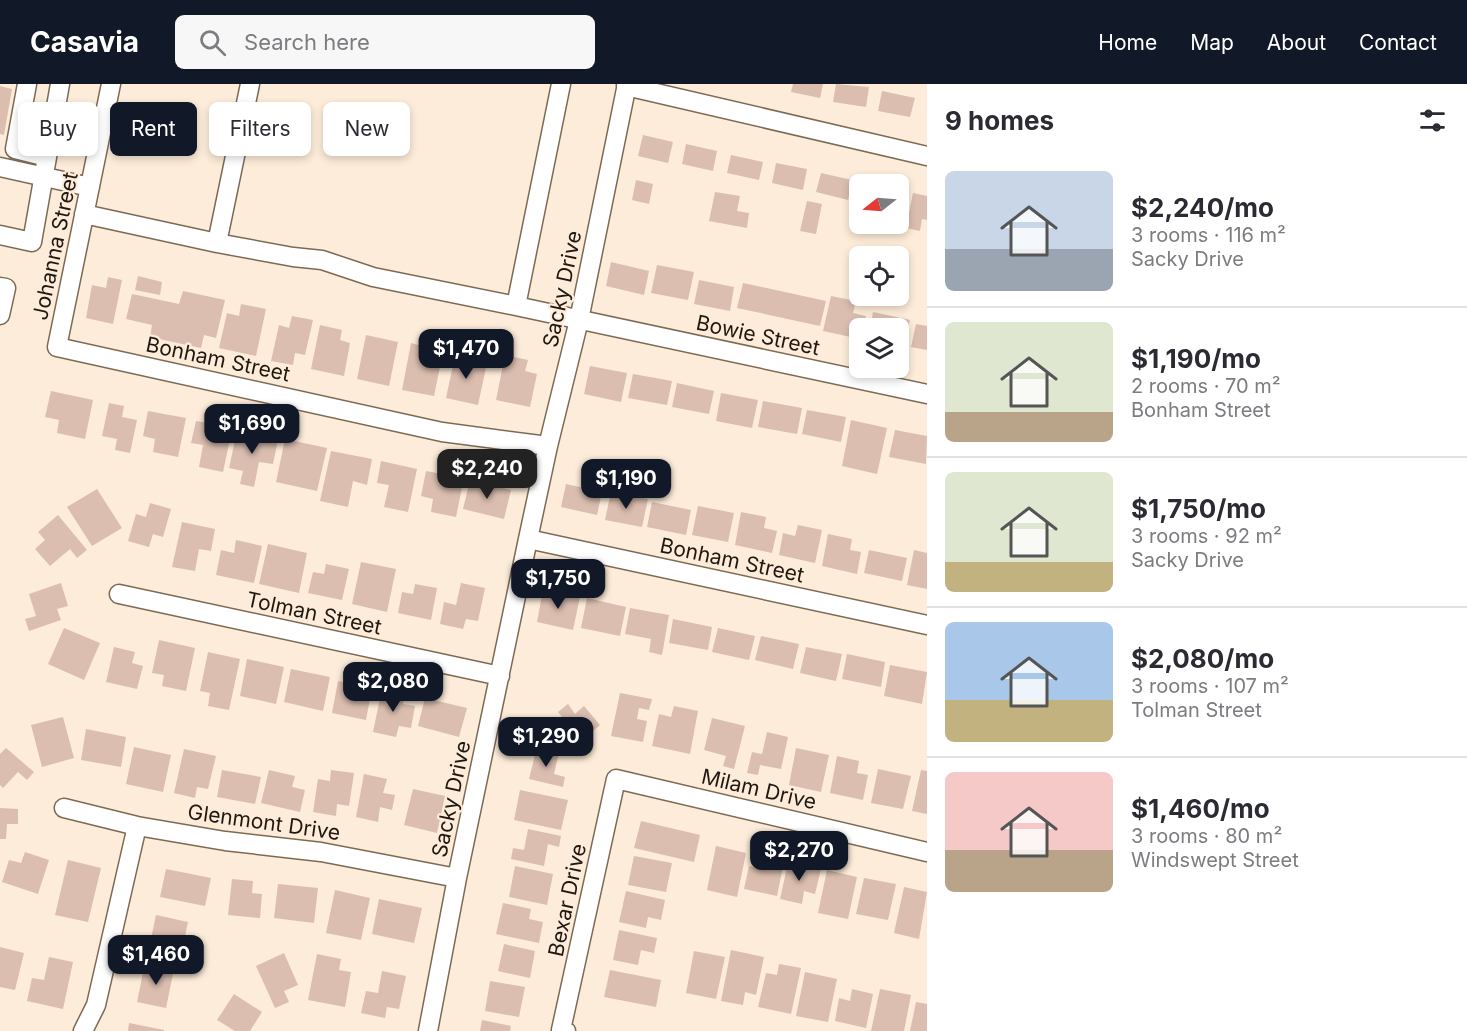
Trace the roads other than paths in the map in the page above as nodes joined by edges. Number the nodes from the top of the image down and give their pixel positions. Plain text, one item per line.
1 (27, 84) edge
2 (60, 84) edge
3 (111, 84) edge
4 (250, 84) edge
5 (561, 84) edge
6 (627, 85) edge
7 (927, 156) edge
8 (47, 157) junction
9 (0, 167) edge
10 (44, 176) junction
11 (90, 187) junction
12 (84, 214) junction
13 (0, 235) edge
14 (217, 243) junction
15 (0, 287) edge
16 (516, 306) junction
17 (0, 315) edge
18 (579, 320) junction
19 (57, 347) joint
20 (927, 394) edge
21 (548, 446) junction
22 (528, 539) junction
23 (119, 594) dead end
24 (927, 625) edge
25 (500, 676) junction
26 (616, 779) joint
27 (64, 808) dead end
28 (137, 826) junction
29 (927, 852) edge
30 (458, 878) junction
31 (83, 1031) edge
32 (428, 1031) edge
33 (564, 1031) edge

1 - 8 street
2 - 8 street
3 - 11 street, Johanna Street
4 - 14 street
5 - 16 street
6 - 7 street
6 - 18 street, Sacky Drive
8 - 10 street
9 - 10 street
10 - 11 street
10 - 13 street
11 - 12 street, Johanna Street
12 - 14 street, Bowie Street
12 - 19 street, Johanna Street
14 - 16 street, Bowie Street
15 - 17 street
16 - 18 street, Bowie Street
18 - 20 street, Bowie Street
18 - 21 street, Sacky Drive
19 - 21 street, Bonham Street
21 - 22 street, Sacky Drive
22 - 24 street, Bonham Street
22 - 25 street, Sacky Drive
23 - 25 street, Tolman Street
25 - 30 street, Sacky Drive
26 - 29 street, Milam Drive
26 - 33 street, Bexar Drive
27 - 28 street, Glenmont Drive
28 - 30 street, Glenmont Drive
28 - 31 street
30 - 32 street, Sacky Drive

